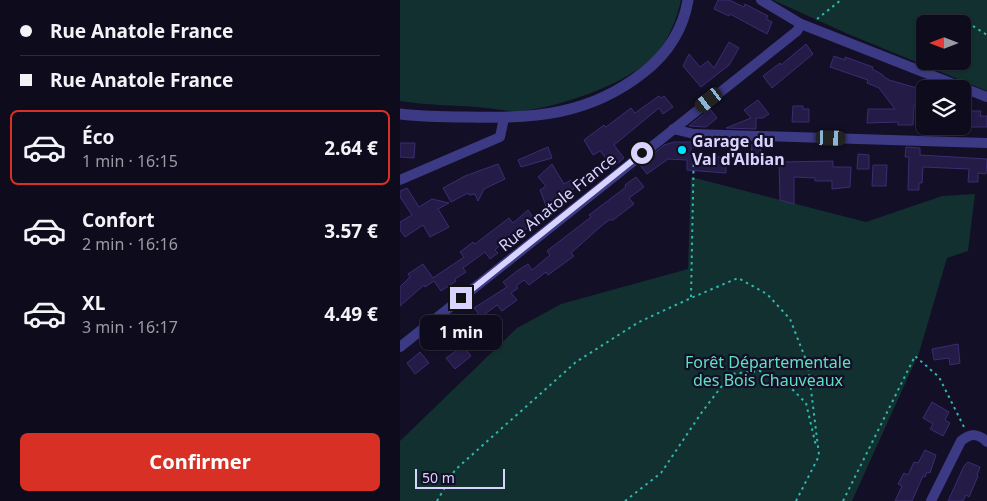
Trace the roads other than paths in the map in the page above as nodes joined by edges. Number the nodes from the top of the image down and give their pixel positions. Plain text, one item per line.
1 (688, 0) edge
2 (761, 0) edge
3 (804, 25) junction
4 (987, 96) edge
5 (400, 114) edge
6 (504, 118) junction
7 (673, 129) junction
8 (987, 143) edge
9 (400, 180) edge
10 (400, 347) edge
11 (987, 442) edge
12 (931, 501) edge

1 - 6 street
2 - 3 street
3 - 4 street
3 - 7 street, Rue Anatole France
5 - 6 street
6 - 9 street
7 - 8 street
7 - 10 street, Rue Anatole France
11 - 12 street

